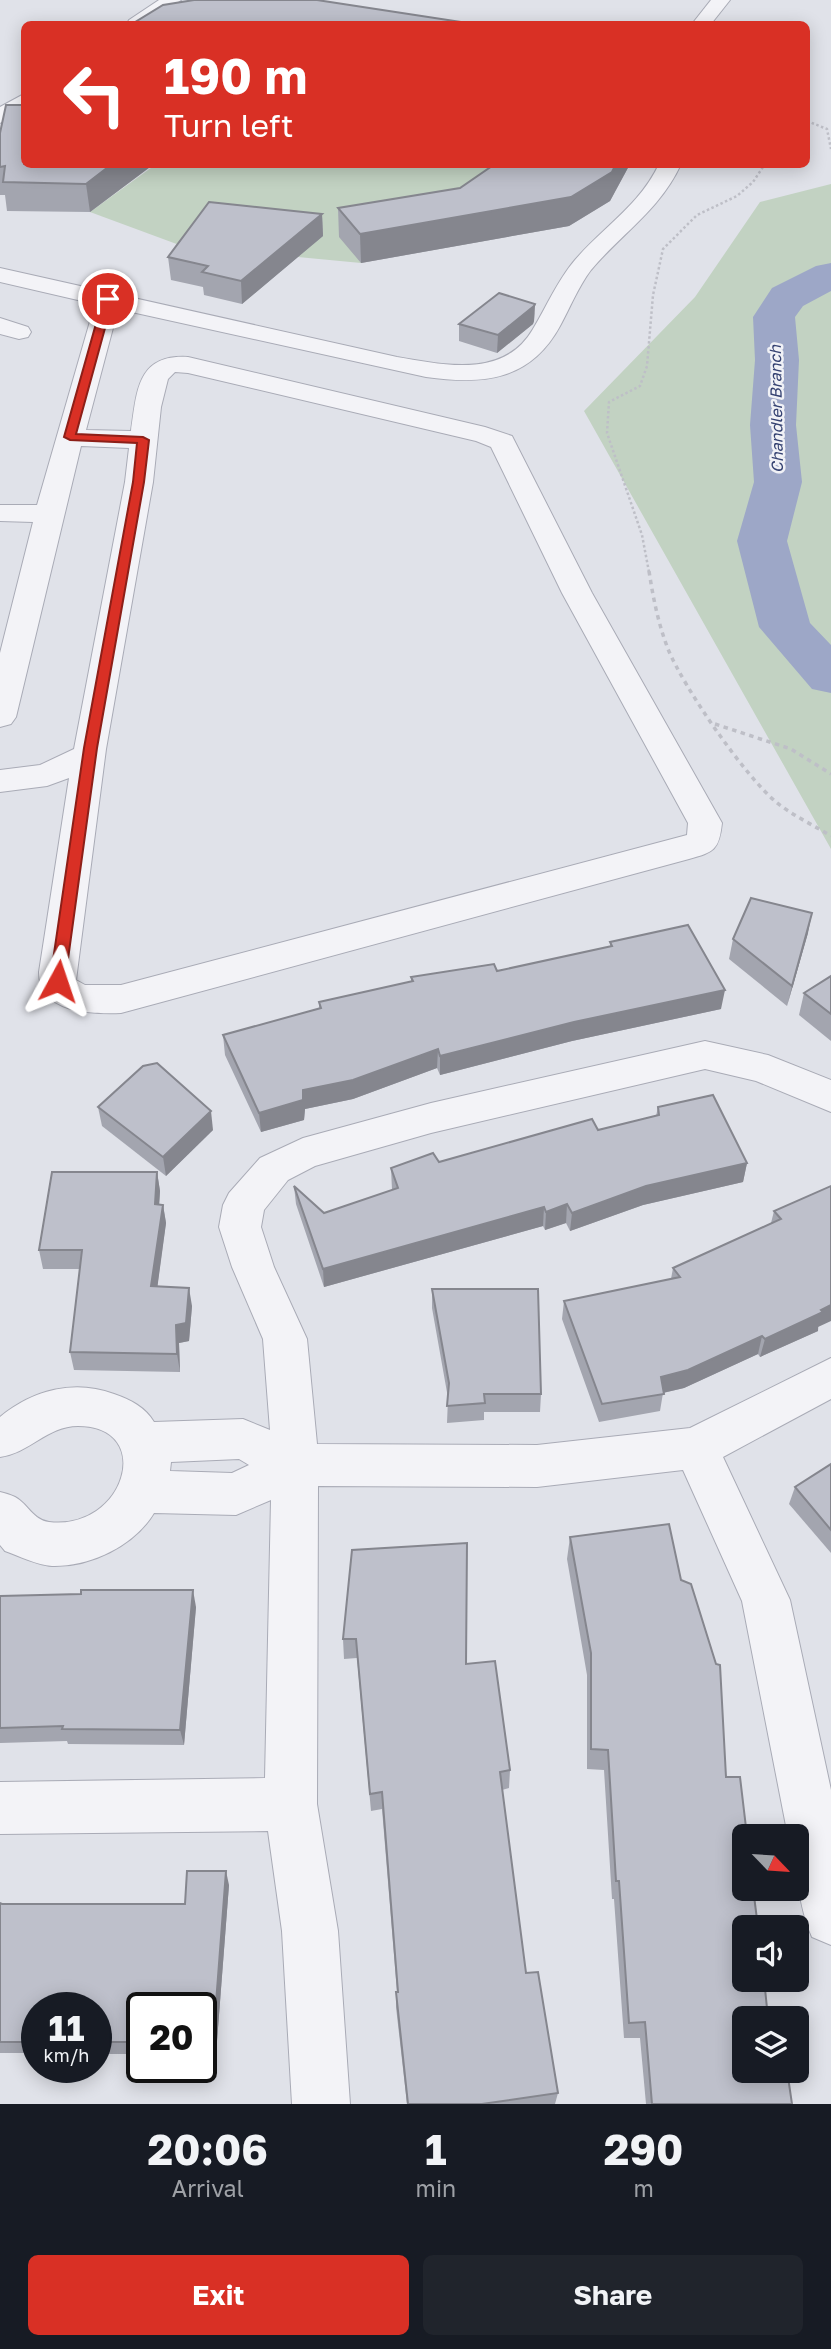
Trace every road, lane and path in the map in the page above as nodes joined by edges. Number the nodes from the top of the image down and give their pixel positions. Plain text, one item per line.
1 (172, 0) edge
2 (721, 0) edge
3 (140, 21) edge
4 (704, 21) edge
5 (21, 102) edge
6 (0, 117) edge
7 (810, 122) edge
8 (831, 149) edge
9 (668, 168) edge
10 (762, 168) edge
11 (0, 275) edge
12 (108, 299) junction
13 (397, 365) junction
14 (375, 410) junction
15 (70, 437) junction
16 (143, 440) junction
17 (0, 513) edge
18 (49, 513) junction
19 (0, 716) edge
20 (715, 724) junction
21 (89, 755) junction
22 (831, 774) edge
23 (0, 781) edge
24 (831, 836) edge
25 (831, 1097) edge
26 (831, 1377) edge
27 (0, 1437) edge
28 (143, 1443) junction
29 (696, 1448) junction
30 (295, 1465) junction
31 (142, 1492) junction
32 (0, 1513) edge
33 (291, 1804) junction
34 (0, 1808) edge
35 (831, 1918) edge
36 (321, 2104) edge

1 - 3 lane
2 - 4 lane
5 - 6 lane
7 - 8 path
9 - 13 lane
10 - 20 path
11 - 12 lane
12 - 13 lane
12 - 15 lane
13 - 14 lane
14 - 16 lane
14 - 21 lane
15 - 16 lane
15 - 18 lane
16 - 21 lane
17 - 18 lane
18 - 19 lane
20 - 22 path
20 - 24 path
21 - 23 lane
25 - 30 lane
26 - 29 lane
27 - 28 lane
28 - 30 lane
28 - 31 lane
29 - 30 lane
29 - 35 lane
30 - 31 lane
30 - 33 lane
31 - 32 lane
33 - 34 lane
33 - 36 lane

